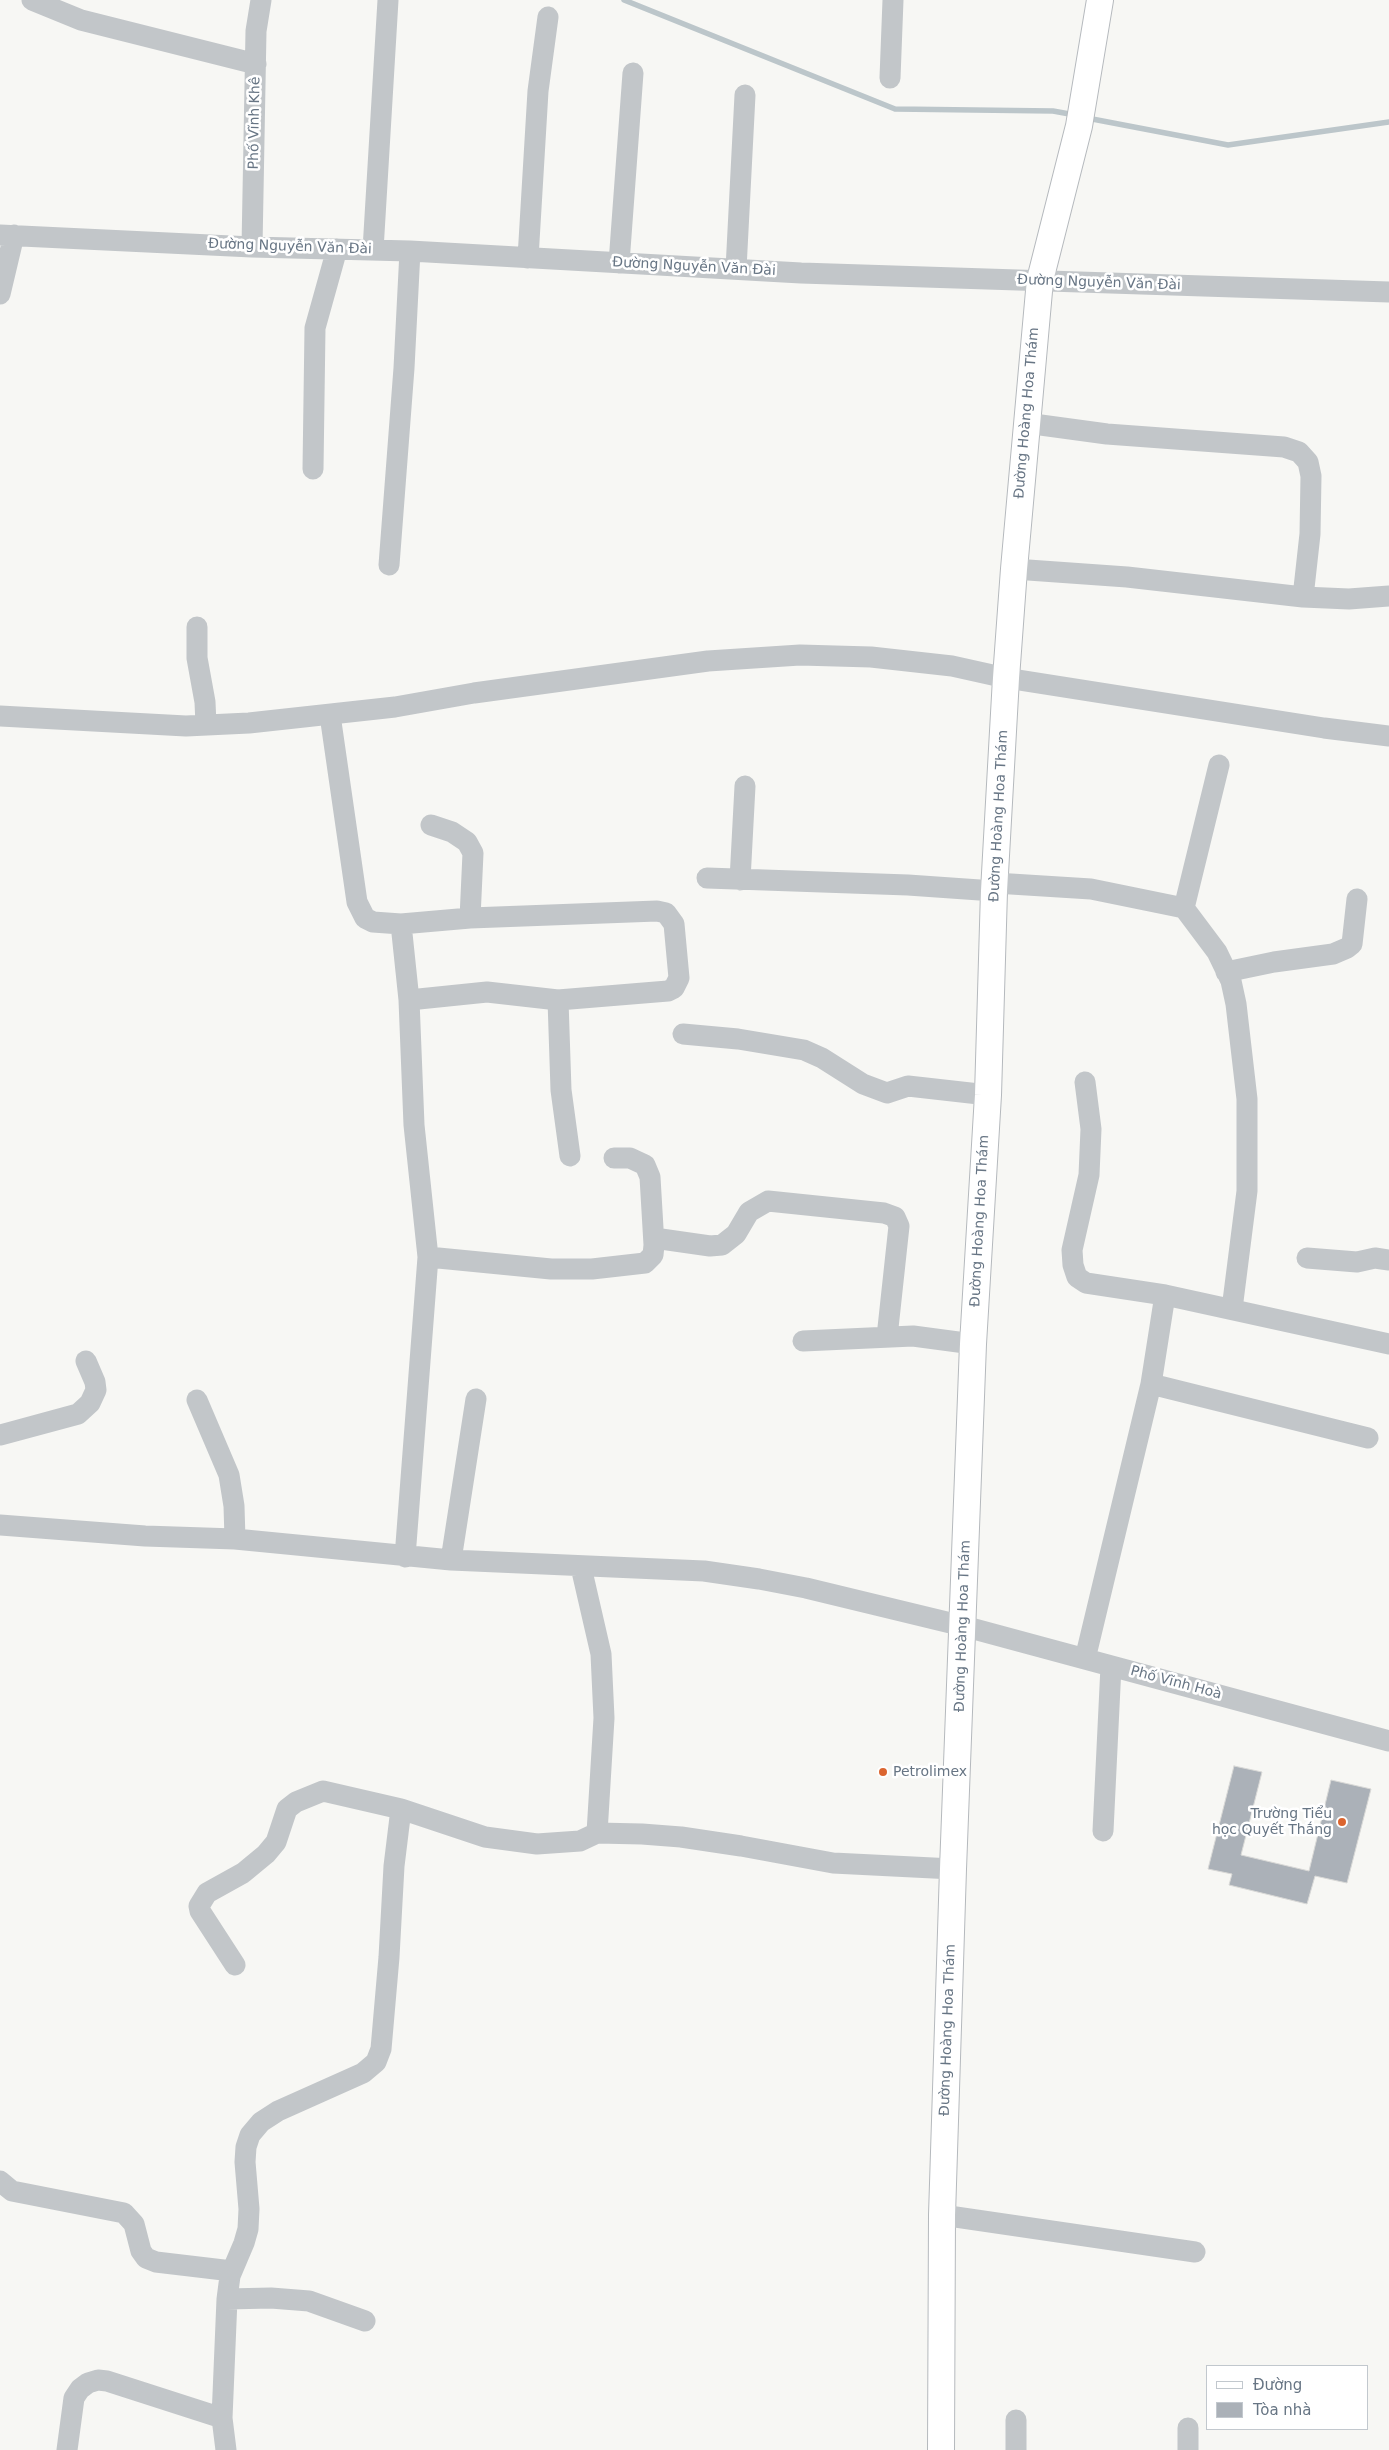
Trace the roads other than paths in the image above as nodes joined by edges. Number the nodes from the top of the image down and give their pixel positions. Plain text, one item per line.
1 (32, 0) edge
2 (261, 0) edge
3 (388, 0) edge
4 (893, 0) edge
5 (1100, 0) edge
6 (548, 17) dead end
7 (256, 64) junction
8 (633, 73) dead end
9 (890, 78) dead end
10 (745, 95) dead end
11 (7, 235) edge
12 (252, 247) junction
13 (336, 249) junction
14 (373, 250) junction
15 (410, 252) junction
16 (528, 258) junction
17 (619, 263) junction
18 (736, 269) junction
19 (1040, 280) junction
20 (1389, 292) edge
21 (0, 294) edge
22 (1026, 423) junction
23 (313, 469) dead end
24 (389, 565) dead end
25 (1014, 569) junction
26 (1389, 596) edge
27 (1303, 598) junction
28 (197, 627) dead end
29 (1006, 678) junction
30 (330, 715) junction
31 (0, 716) edge
32 (206, 725) junction
33 (1389, 736) edge
34 (1219, 765) dead end
35 (745, 786) dead end
36 (432, 825) dead end
37 (707, 878) dead end
38 (740, 880) junction
39 (994, 887) junction
40 (1357, 899) dead end
41 (1184, 908) junction
42 (470, 918) junction
43 (401, 924) junction
44 (1226, 972) junction
45 (409, 1000) junction
46 (558, 1000) junction
47 (683, 1034) dead end
48 (1085, 1082) dead end
49 (988, 1095) junction
50 (570, 1156) dead end
51 (614, 1158) dead end
52 (654, 1238) junction
53 (428, 1257) junction
54 (1307, 1258) dead end
55 (1389, 1260) edge
56 (1165, 1295) junction
57 (1232, 1309) junction
58 (887, 1337) junction
59 (803, 1341) dead end
60 (973, 1344) junction
61 (1389, 1344) edge
62 (86, 1361) dead end
63 (1151, 1384) junction
64 (476, 1399) dead end
65 (197, 1400) dead end
66 (0, 1435) edge
67 (1368, 1438) dead end
68 (0, 1525) edge
69 (235, 1539) junction
70 (405, 1556) junction
71 (451, 1560) junction
72 (581, 1567) junction
73 (963, 1626) junction
74 (1085, 1659) junction
75 (1111, 1666) junction
76 (1389, 1741) edge
77 (402, 1809) junction
78 (1103, 1831) dead end
79 (597, 1833) junction
80 (953, 1869) junction
81 (235, 1965) dead end
82 (0, 2181) edge
83 (942, 2215) junction
84 (1195, 2252) dead end
85 (232, 2271) junction
86 (227, 2299) junction
87 (365, 2321) dead end
88 (222, 2418) junction
89 (1016, 2420) dead end
90 (1188, 2428) dead end
91 (937, 2449) edge
92 (67, 2450) edge
93 (226, 2450) edge
94 (1016, 2450) edge
95 (1188, 2450) edge

1 - 7 street
2 - 7 street, Phố Vĩnh Khê
3 - 14 street
4 - 9 street
5 - 19 main road, Đường Hoàng Hoa Thám
6 - 16 street
7 - 12 street, Phố Vĩnh Khê
8 - 17 street
10 - 18 street
11 - 12 street, Đường Nguyễn Văn Đài
11 - 21 street
12 - 13 street, Đường Nguyễn Văn Đài
13 - 14 street, Đường Nguyễn Văn Đài
13 - 23 street
14 - 15 street, Đường Nguyễn Văn Đài
15 - 16 street, Đường Nguyễn Văn Đài
15 - 24 street
16 - 17 street, Đường Nguyễn Văn Đài
17 - 18 street, Đường Nguyễn Văn Đài
18 - 19 street, Đường Nguyễn Văn Đài
19 - 20 street, Đường Nguyễn Văn Đài
19 - 22 main road, Đường Hoàng Hoa Thám
22 - 25 main road, Đường Hoàng Hoa Thám
22 - 27 street
25 - 27 street
25 - 29 main road, Đường Hoàng Hoa Thám
26 - 27 street
28 - 32 street
29 - 30 street
29 - 33 street
29 - 39 main road, Đường Hoàng Hoa Thám
30 - 32 street
30 - 43 street
31 - 32 street
34 - 41 street
35 - 38 street
36 - 42 street
37 - 38 street
38 - 39 street
39 - 41 street
39 - 49 main road, Đường Hoàng Hoa Thám
40 - 44 street
41 - 44 street
42 - 43 street
42 - 46 street
43 - 45 street
44 - 57 street
45 - 46 street
45 - 53 street
46 - 50 street
47 - 49 street
48 - 56 street
49 - 60 main road, Đường Hoàng Hoa Thám
51 - 52 street
52 - 53 street
52 - 58 street
53 - 70 street
54 - 55 street
56 - 57 street
56 - 63 street
57 - 61 street
58 - 59 street
58 - 60 street
60 - 73 main road, Đường Hoàng Hoa Thám
62 - 66 street
63 - 67 street
63 - 74 street
64 - 71 street
65 - 69 street
68 - 69 street, Phố Vĩnh Hoà
69 - 70 street, Phố Vĩnh Hoà
70 - 71 street, Phố Vĩnh Hoà
71 - 72 street, Phố Vĩnh Hoà
72 - 73 street, Phố Vĩnh Hoà
72 - 79 street
73 - 74 street, Phố Vĩnh Hoà
73 - 80 main road, Đường Hoàng Hoa Thám
74 - 75 street, Phố Vĩnh Hoà
75 - 76 street, Phố Vĩnh Hoà
75 - 78 street
77 - 79 street
77 - 81 street
77 - 85 street
79 - 80 street
80 - 83 main road, Đường Hoàng Hoa Thám
82 - 85 street
83 - 84 street
83 - 91 main road, Đường Hoàng Hoa Thám
85 - 86 street
86 - 87 street
86 - 88 street
88 - 92 street
88 - 93 street
89 - 94 street
90 - 95 street

